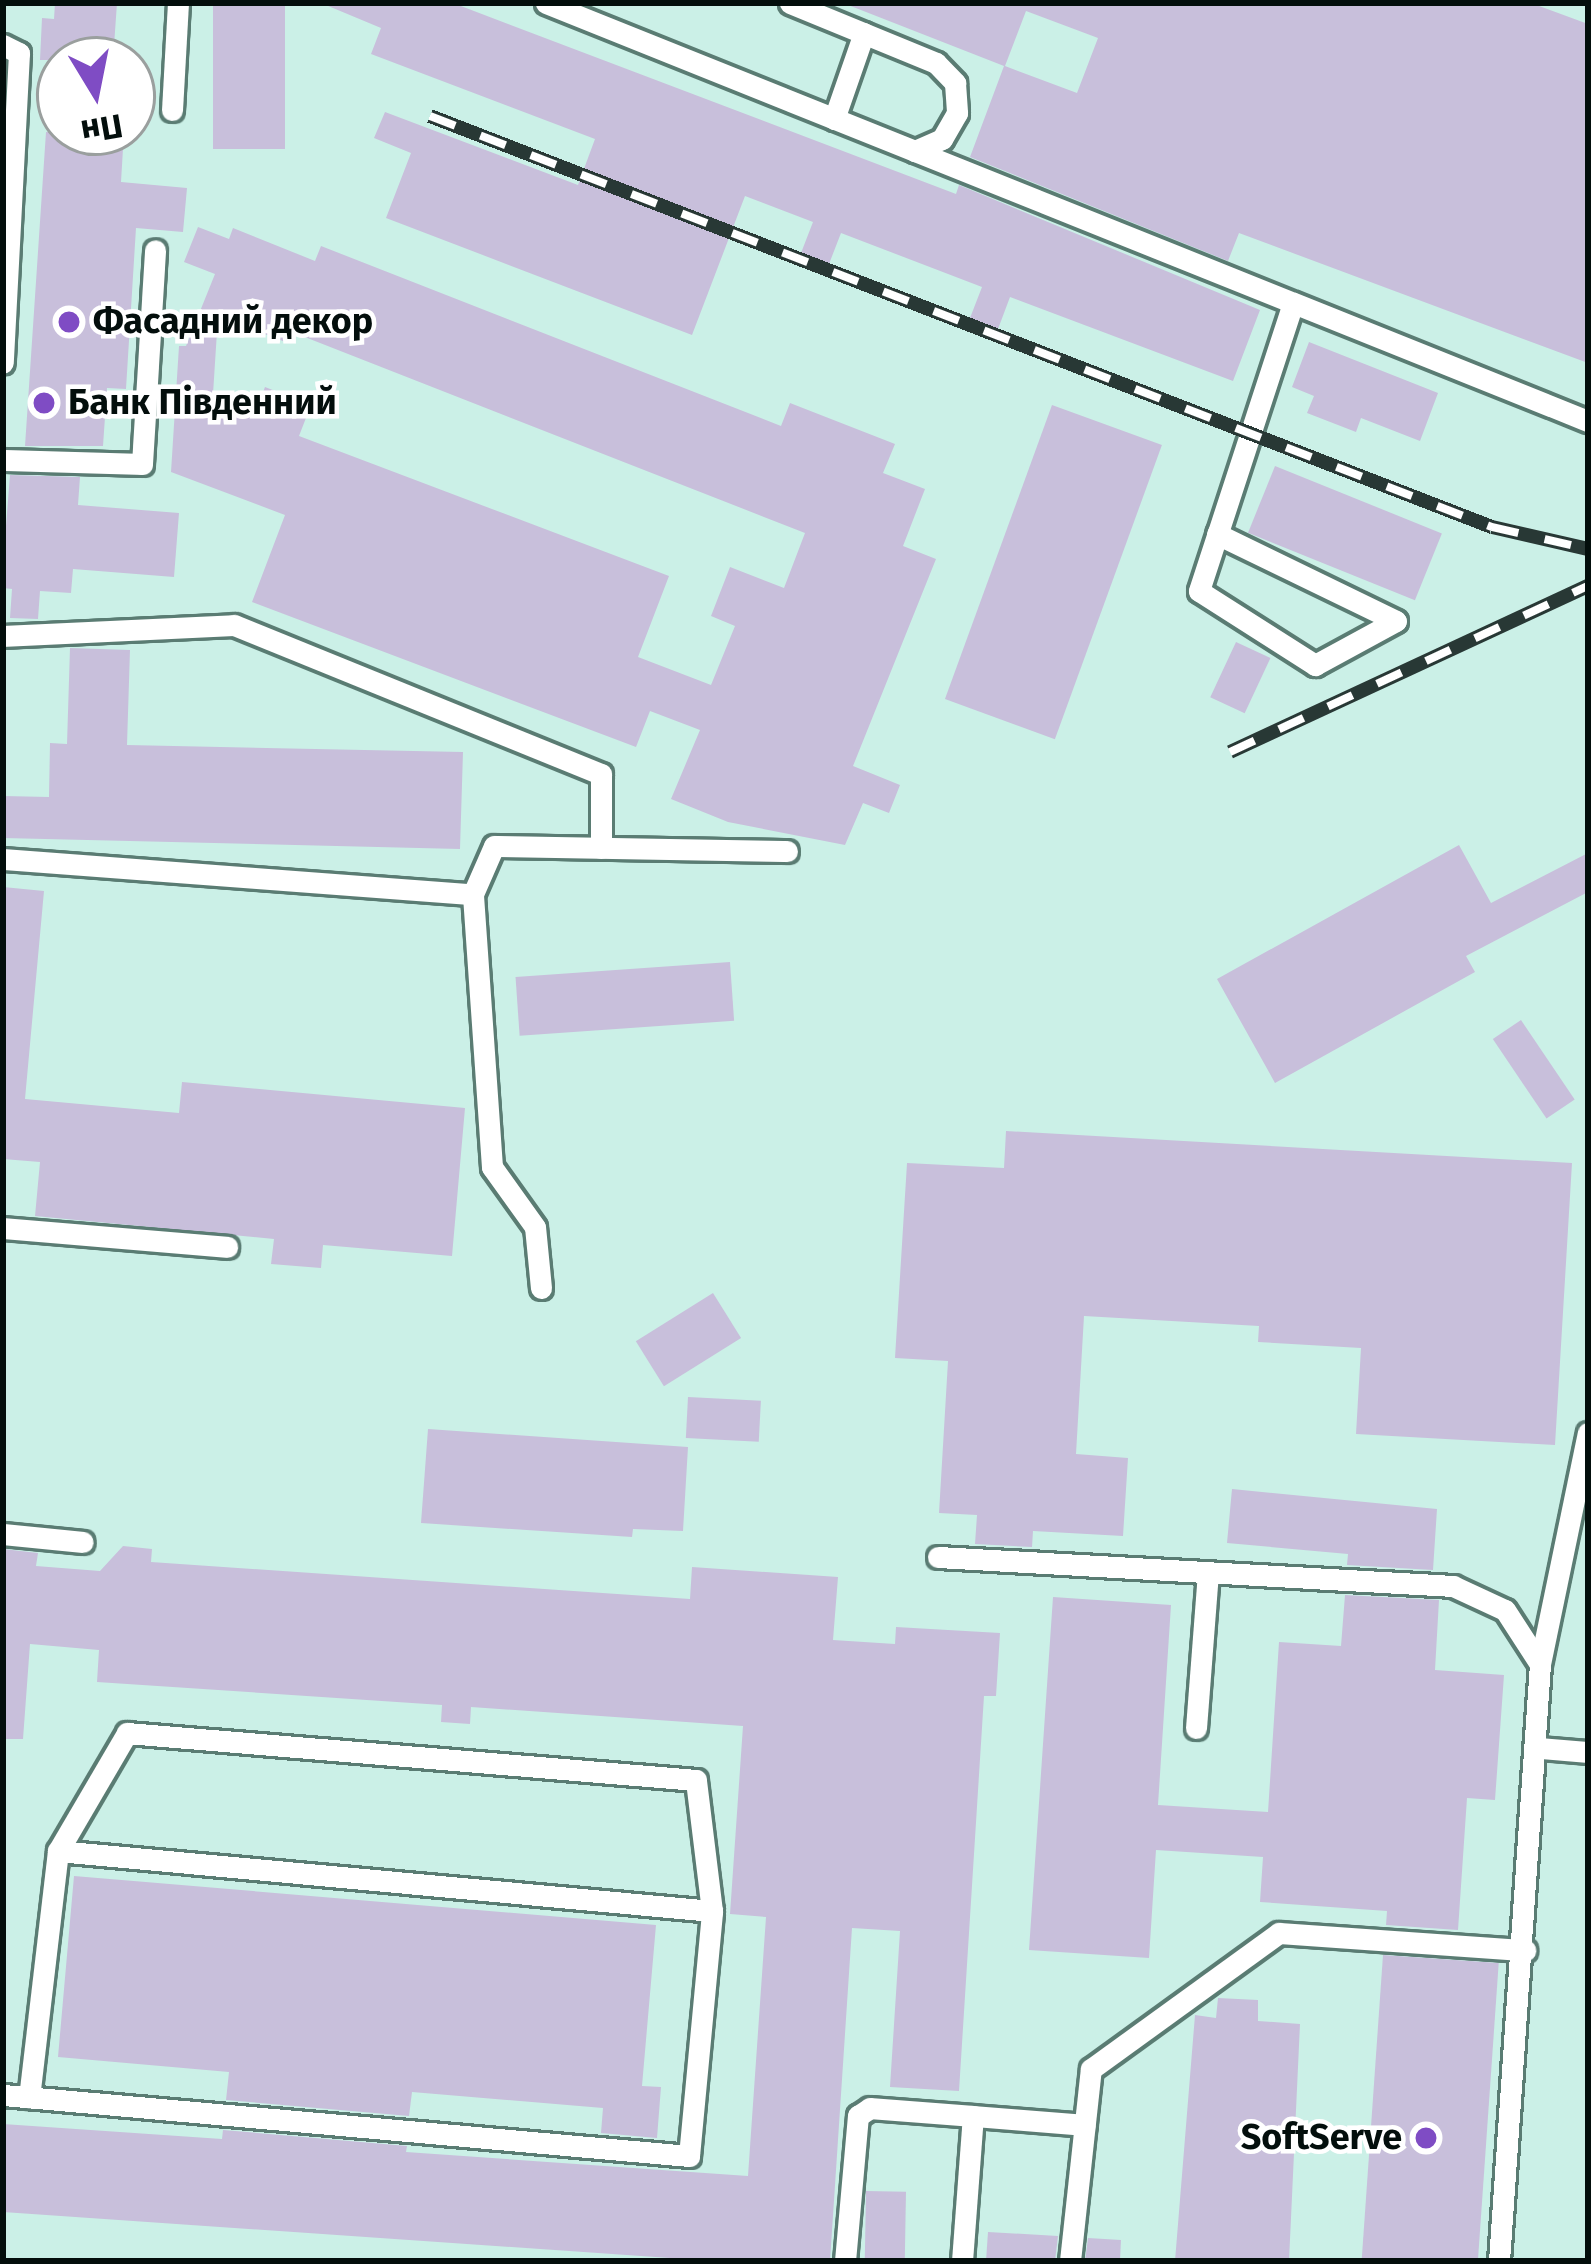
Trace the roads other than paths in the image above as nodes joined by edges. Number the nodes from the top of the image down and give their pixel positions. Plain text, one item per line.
1 (178, 3) edge
2 (546, 3) edge
3 (790, 3) edge
4 (864, 33) junction
5 (3, 45) edge
6 (172, 110) dead end
7 (834, 118) junction
8 (915, 151) junction
9 (7, 192) edge
10 (154, 250) dead end
11 (1293, 303) junction
12 (4, 307) edge
13 (3, 363) edge
14 (1588, 421) edge
15 (3, 460) edge
16 (1217, 534) junction
17 (3, 636) edge
18 (601, 848) junction
19 (787, 851) dead end
20 (3, 860) edge
21 (472, 894) junction
22 (3, 1228) edge
23 (227, 1247) dead end
24 (541, 1288) dead end
25 (1588, 1433) edge
26 (3, 1534) edge
27 (83, 1542) dead end
28 (938, 1557) dead end
29 (1208, 1572) junction
30 (1540, 1664) junction
31 (1196, 1728) dead end
32 (1540, 1748) junction
33 (1588, 1752) edge
34 (58, 1851) junction
35 (712, 1911) junction
36 (1525, 1950) junction
37 (3, 2095) edge
38 (29, 2097) junction
39 (974, 2116) junction
40 (1085, 2125) junction
41 (845, 2261) edge
42 (962, 2261) edge
43 (1070, 2261) edge
44 (1499, 2261) edge

1 - 6 lane
2 - 7 lane
3 - 4 lane
4 - 7 lane
4 - 8 lane
5 - 9 lane
7 - 8 lane
8 - 11 lane
9 - 12 lane
10 - 15 lane
11 - 14 lane
11 - 16 lane
12 - 13 lane
16 - 16 lane
17 - 18 lane
18 - 19 lane
18 - 21 lane
20 - 21 lane
21 - 24 lane
22 - 23 lane
25 - 30 lane
26 - 27 lane
28 - 29 lane
29 - 30 lane
29 - 31 lane
30 - 32 lane
32 - 33 lane
32 - 36 lane
34 - 35 lane
34 - 35 lane
34 - 38 lane
35 - 38 lane
36 - 40 lane
36 - 44 lane
37 - 38 lane
39 - 40 lane
39 - 41 lane
39 - 42 lane
40 - 43 lane

